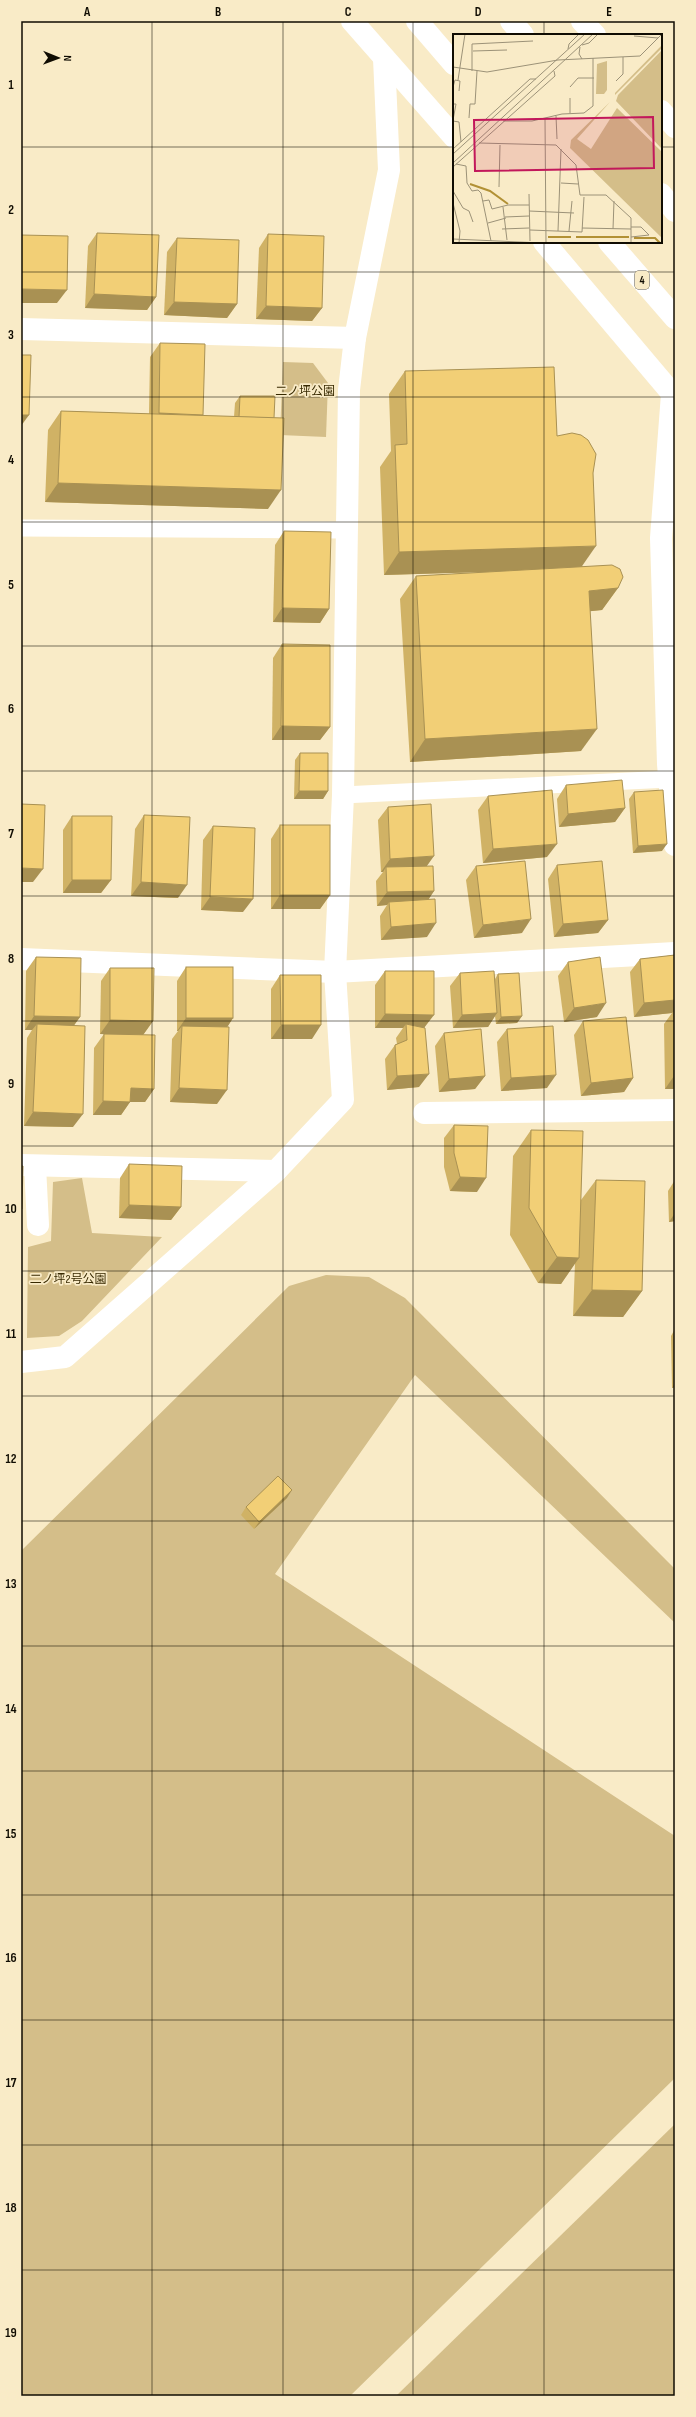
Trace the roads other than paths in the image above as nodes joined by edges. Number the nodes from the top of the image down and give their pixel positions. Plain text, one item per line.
1 (352, 21) edge
2 (417, 21) edge
3 (510, 21) edge
4 (582, 21) edge
5 (522, 34) edge
6 (594, 34) edge
7 (384, 58) junction
8 (453, 63) edge
9 (662, 112) edge
10 (675, 127) edge
11 (453, 136) edge
12 (662, 195) edge
13 (675, 211) edge
14 (545, 243) edge
15 (610, 243) edge
16 (675, 318) edge
17 (21, 329) edge
18 (355, 338) junction
19 (674, 395) edge
20 (21, 528) edge
21 (347, 530) junction
22 (669, 779) junction
23 (343, 794) junction
24 (675, 845) edge
25 (675, 953) edge
26 (21, 959) edge
27 (335, 972) junction
28 (675, 1110) edge
29 (424, 1113) dead end
30 (28, 1165) edge
31 (276, 1171) junction
32 (38, 1225) dead end
33 (21, 1362) edge

1 - 7 main road
2 - 8 main road
3 - 5 main road
4 - 6 main road
7 - 11 main road
7 - 18 main road
9 - 10 main road
12 - 13 main road
14 - 19 main road
15 - 16 main road, 4
17 - 18 main road
18 - 21 main road
19 - 22 main road
20 - 21 lane
21 - 23 main road
22 - 23 lane
22 - 24 main road
23 - 27 main road
25 - 27 main road
26 - 27 main road
27 - 31 main road
28 - 29 main road
30 - 31 main road
30 - 32 main road
31 - 33 main road

